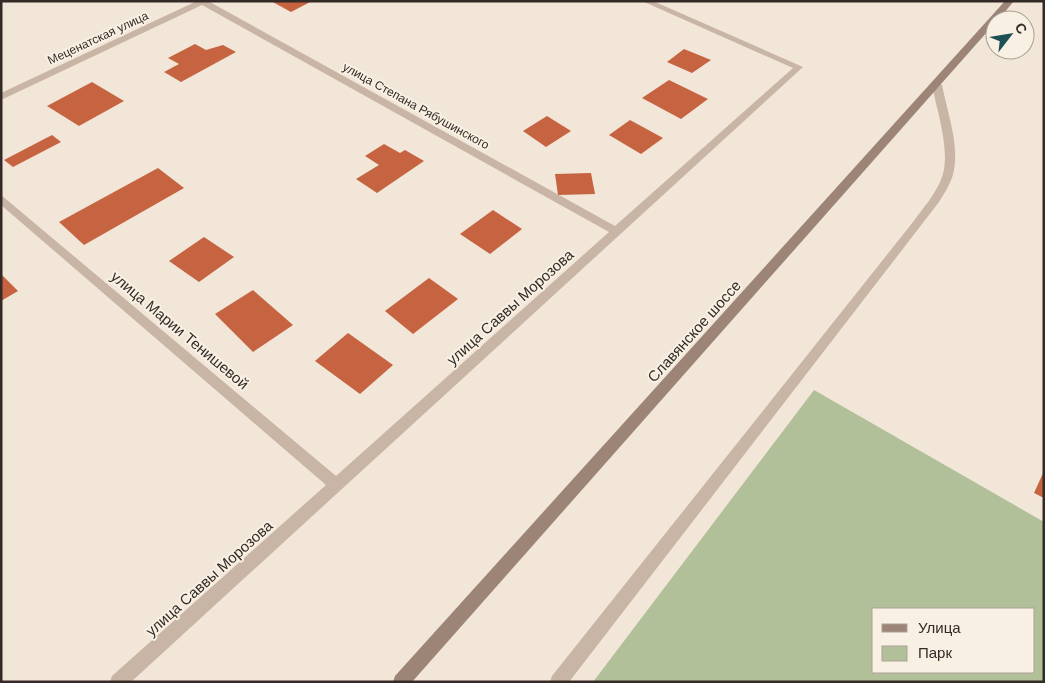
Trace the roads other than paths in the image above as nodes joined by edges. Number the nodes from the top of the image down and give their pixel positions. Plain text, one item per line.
1 (646, 1) edge
2 (1010, 1) edge
3 (203, 2) edge
4 (937, 85) junction
5 (1, 97) edge
6 (1, 199) edge
7 (617, 232) junction
8 (337, 485) junction
9 (118, 682) edge
10 (402, 682) edge
11 (558, 682) edge

1 - 7 street, улица Саввы Морозова
2 - 4 main road, Славянское шоссе
3 - 5 street, Меценатская улица
3 - 7 street, улица Степана Рябушинского
4 - 10 main road, Славянское шоссе
4 - 11 street
6 - 8 street, улица Марии Тенишевой
7 - 8 street, улица Саввы Морозова
8 - 9 street, улица Саввы Морозова

